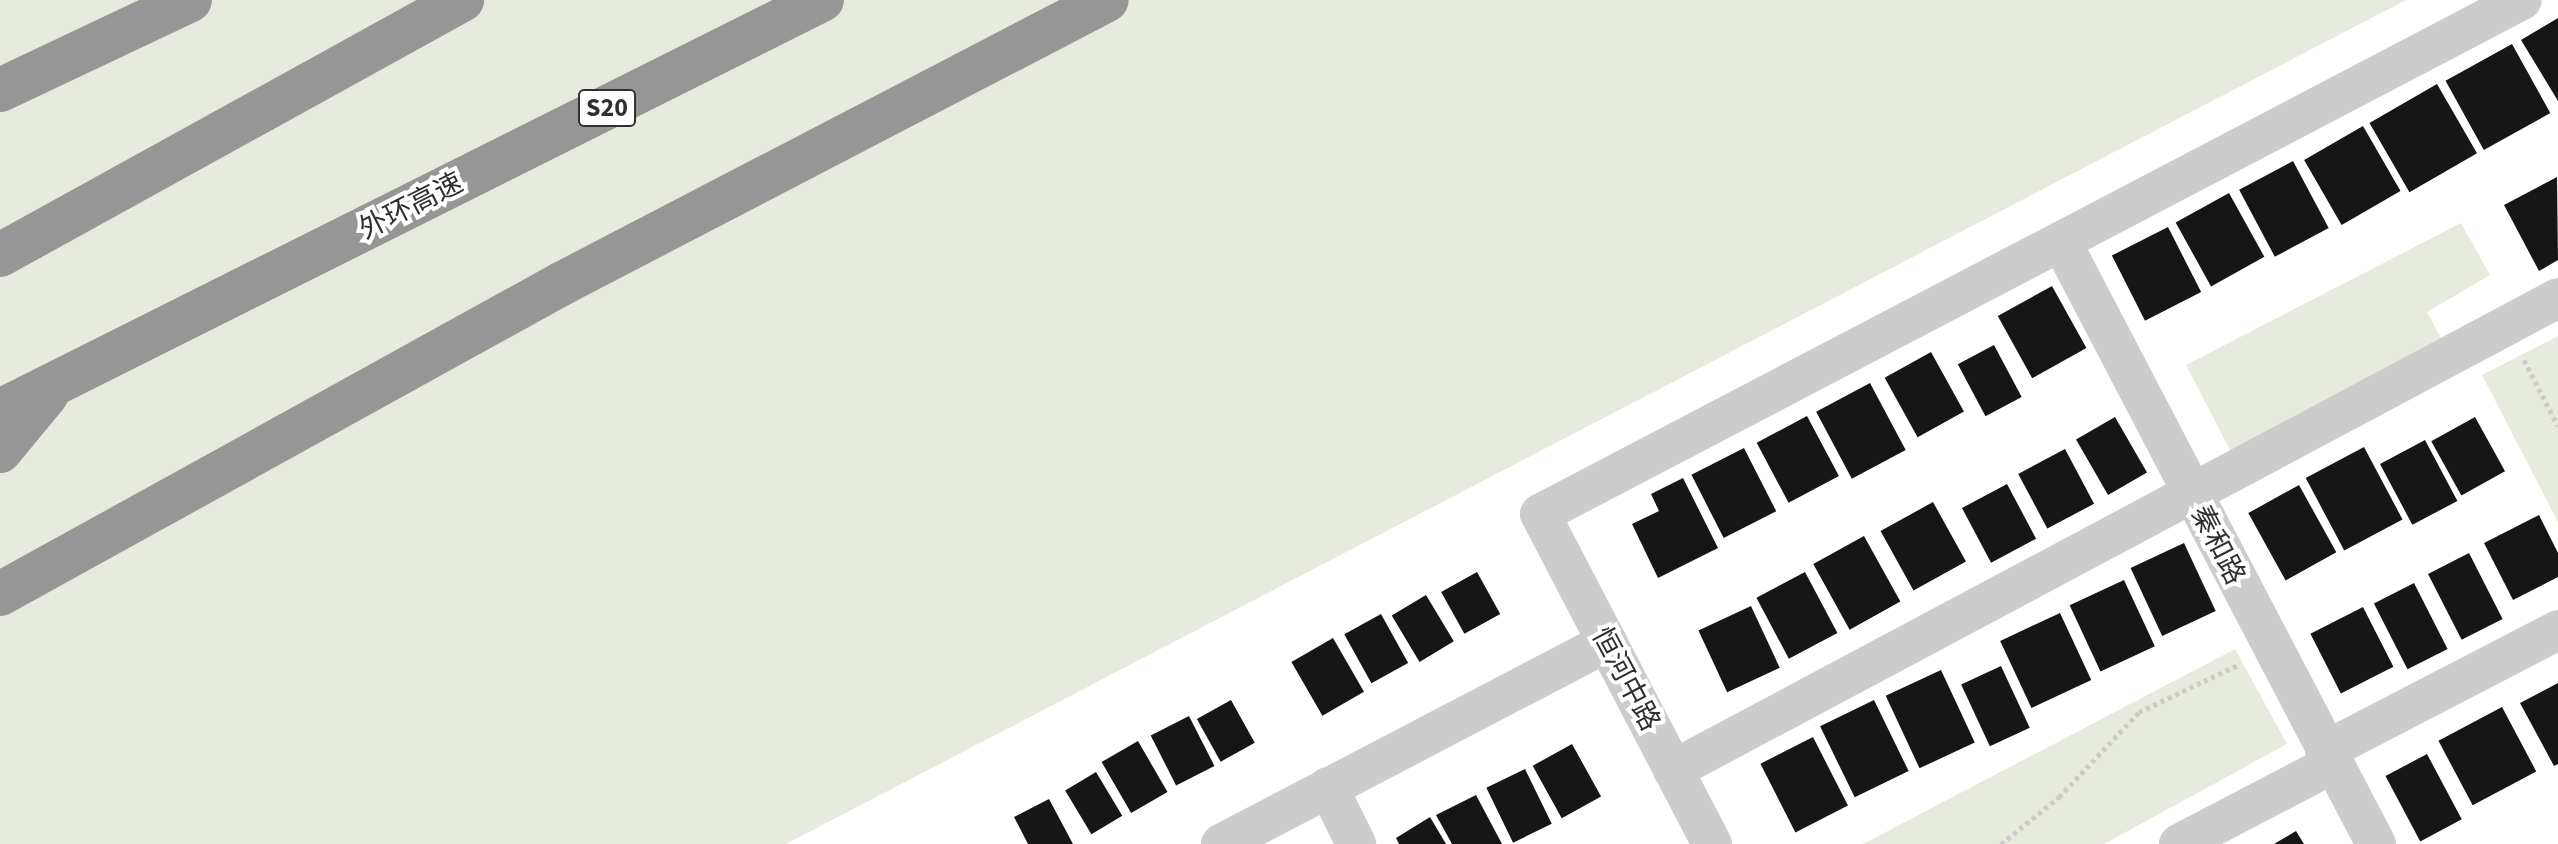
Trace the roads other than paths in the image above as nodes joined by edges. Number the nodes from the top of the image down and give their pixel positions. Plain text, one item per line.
1 (190, 0) edge
2 (462, 0) edge
3 (822, 0) edge
4 (1107, 0) edge
5 (2522, 0) edge
6 (0, 90) edge
7 (2063, 245) junction
8 (4, 251) edge
9 (2558, 298) edge
10 (56, 383) junction
11 (0, 411) edge
12 (0, 451) edge
13 (2193, 497) junction
14 (0, 594) edge
15 (2558, 630) edge
16 (1607, 642) junction
17 (2328, 757) junction
18 (1673, 770) junction
19 (1328, 787) junction
20 (1221, 844) edge
21 (1356, 844) edge
22 (1712, 844) edge
23 (2179, 844) edge
24 (2376, 844) edge

1 - 6 highway
2 - 8 highway
3 - 10 highway, 外环高速 / S20
4 - 14 highway
5 - 7 street
7 - 13 street, 秦和路
7 - 16 street, 恒河中路
9 - 13 street
10 - 11 highway, 外环高速 / S20
10 - 12 highway
13 - 17 street, 秦和路
13 - 18 street
15 - 17 street
16 - 18 street, 恒河中路
16 - 19 street
17 - 23 street
17 - 24 street, 秦和路
18 - 22 street, 恒河中路
19 - 20 street
19 - 21 street

